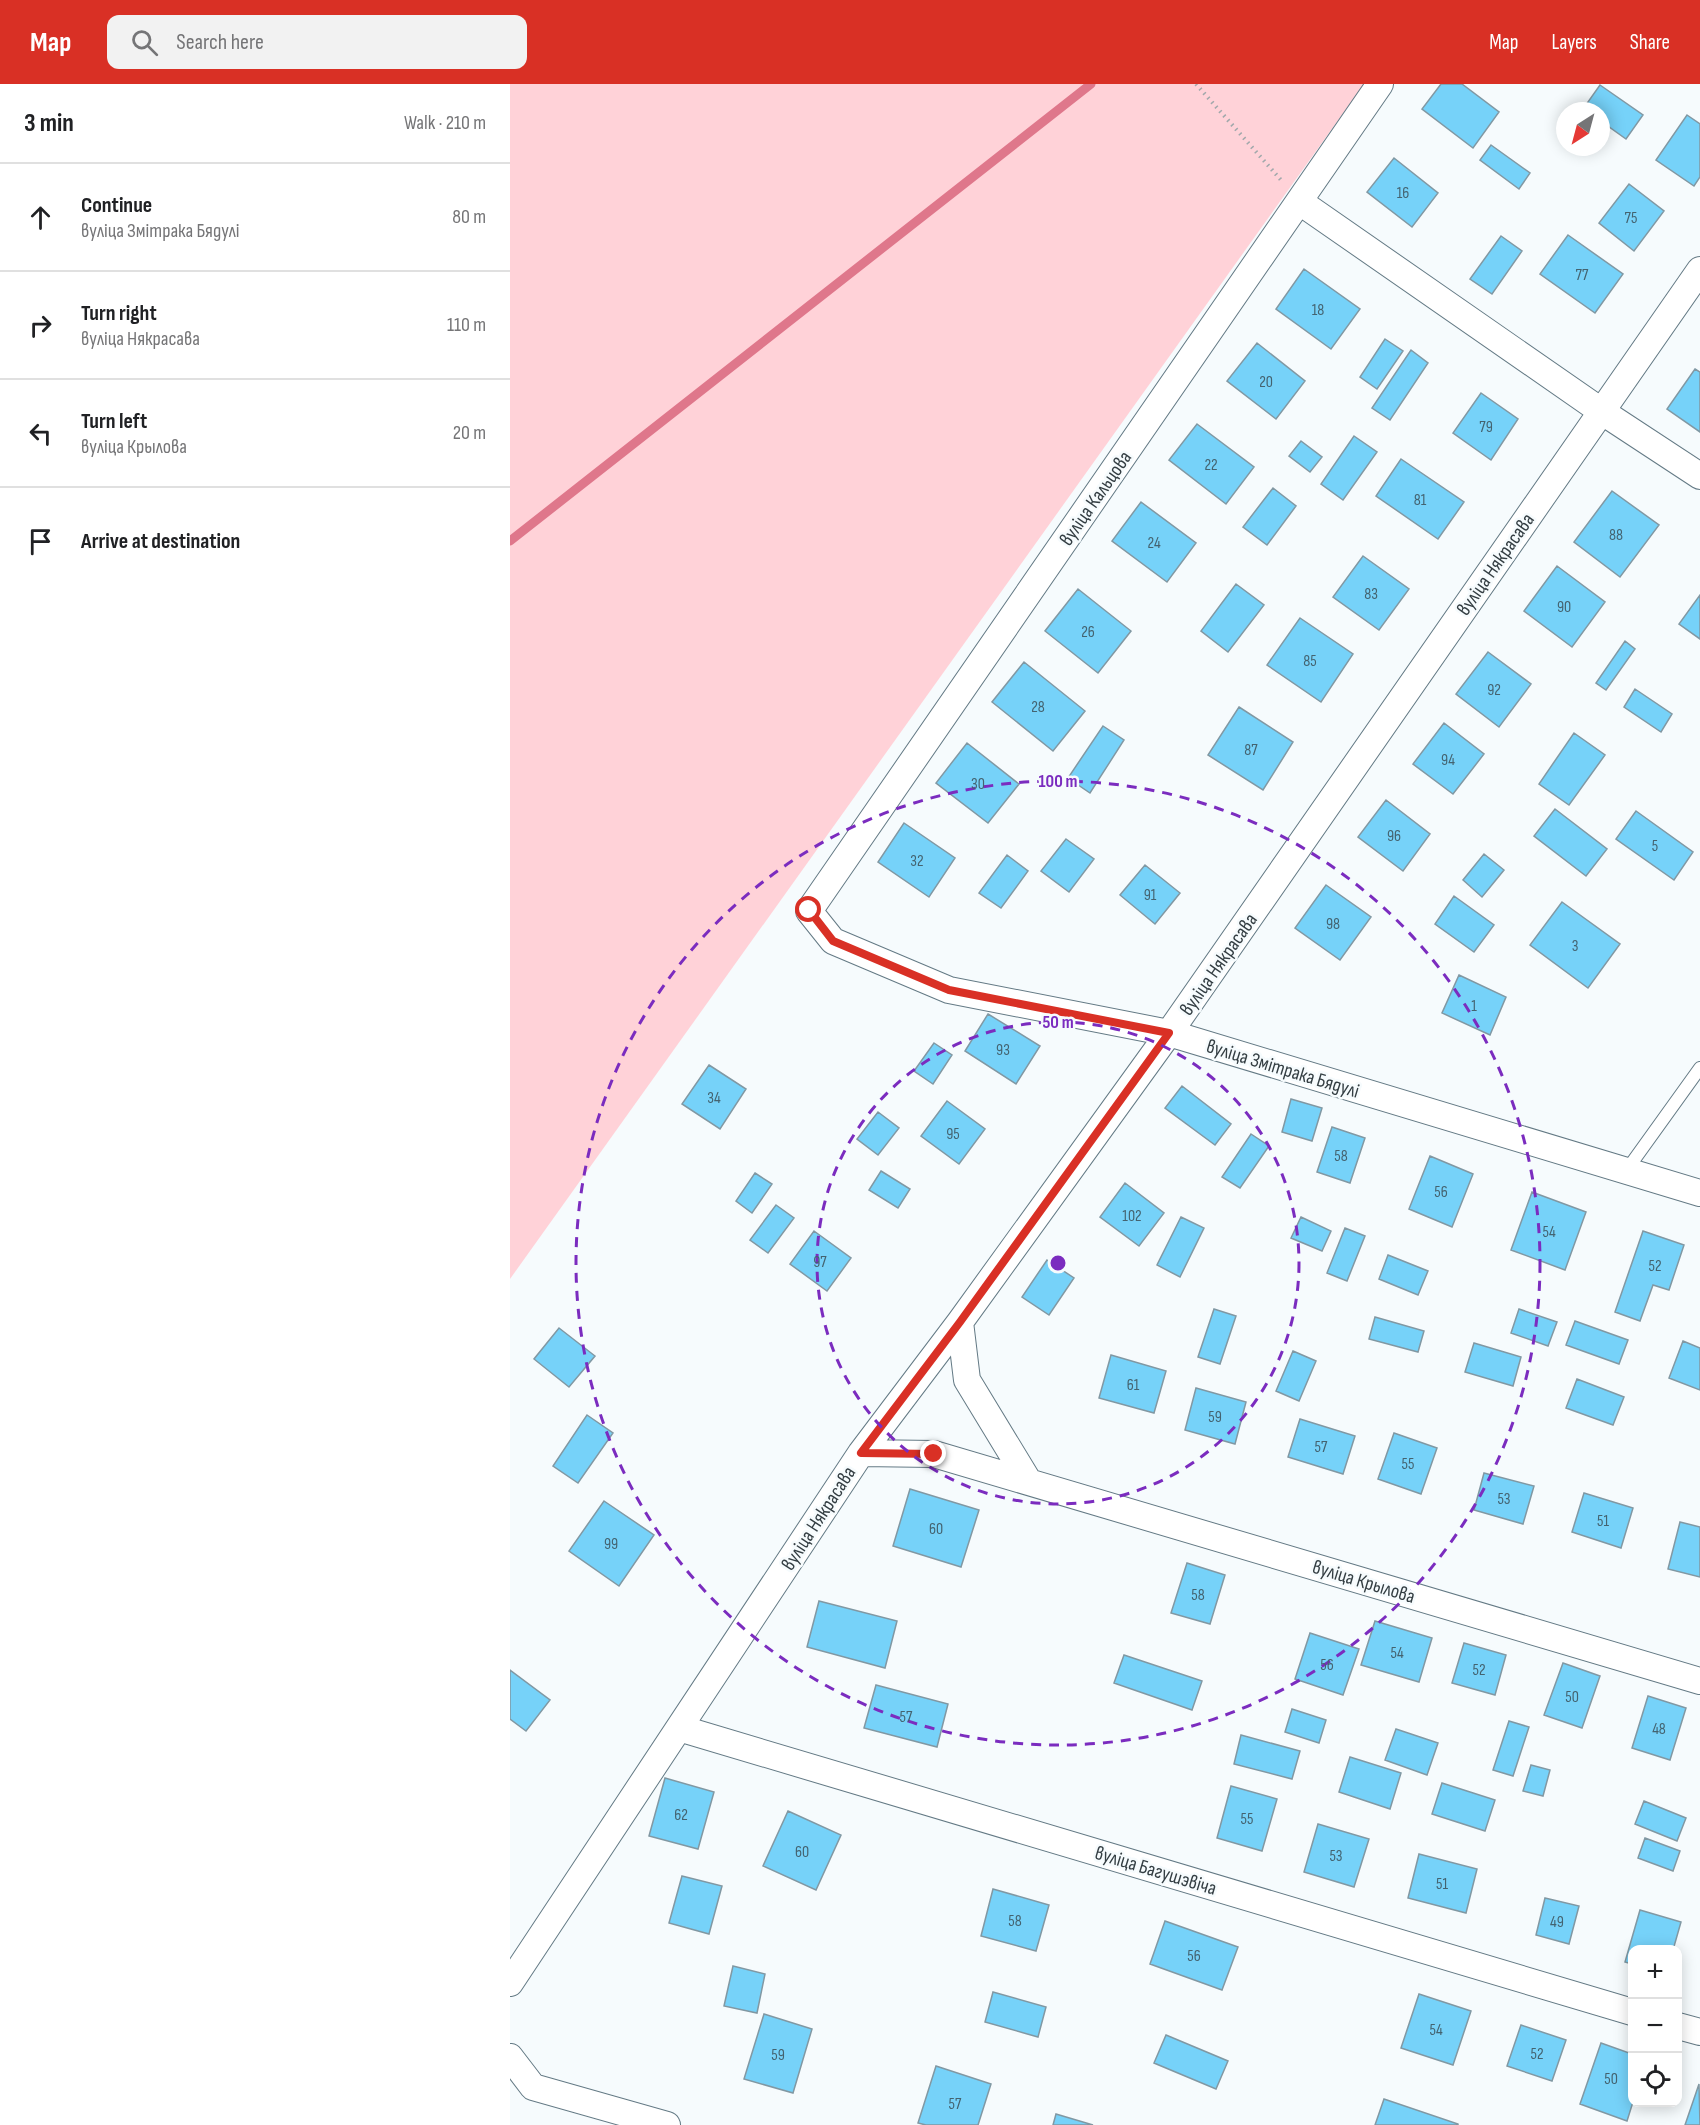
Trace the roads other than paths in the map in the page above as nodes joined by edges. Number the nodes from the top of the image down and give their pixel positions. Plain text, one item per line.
1 (1380, 84) edge
2 (1300, 202) junction
3 (1700, 270) edge
4 (1601, 411) junction
5 (1700, 476) edge
6 (809, 910) joint
7 (1169, 1033) junction
8 (1700, 1068) edge
9 (1626, 1171) junction
10 (1700, 1193) edge
11 (960, 1322) junction
12 (861, 1453) junction
13 (1029, 1482) junction
14 (1700, 1681) edge
15 (679, 1728) junction
16 (510, 1983) edge
17 (1628, 2011) edge
18 (1682, 2027) edge
19 (1700, 2032) edge
20 (510, 2057) edge
21 (667, 2125) edge

1 - 2 street, вуліца Кальцова
2 - 4 street
2 - 6 street, вуліца Кальцова
3 - 4 street, вуліца Някрасава
4 - 5 street
4 - 7 street, вуліца Някрасава
6 - 7 street, вуліца Змітрака Бядулі
7 - 9 street, вуліца Змітрака Бядулі
7 - 11 street, вуліца Някрасава
8 - 9 lane
9 - 10 street, вуліца Змітрака Бядулі
11 - 12 street, вуліца Някрасава
11 - 13 street
12 - 13 street, вуліца Крылова
12 - 15 street, вуліца Някрасава
13 - 14 street, вуліца Крылова
15 - 16 street, вуліца Някрасава
15 - 17 street, вуліца Багушэвіча
18 - 19 street
20 - 21 street

